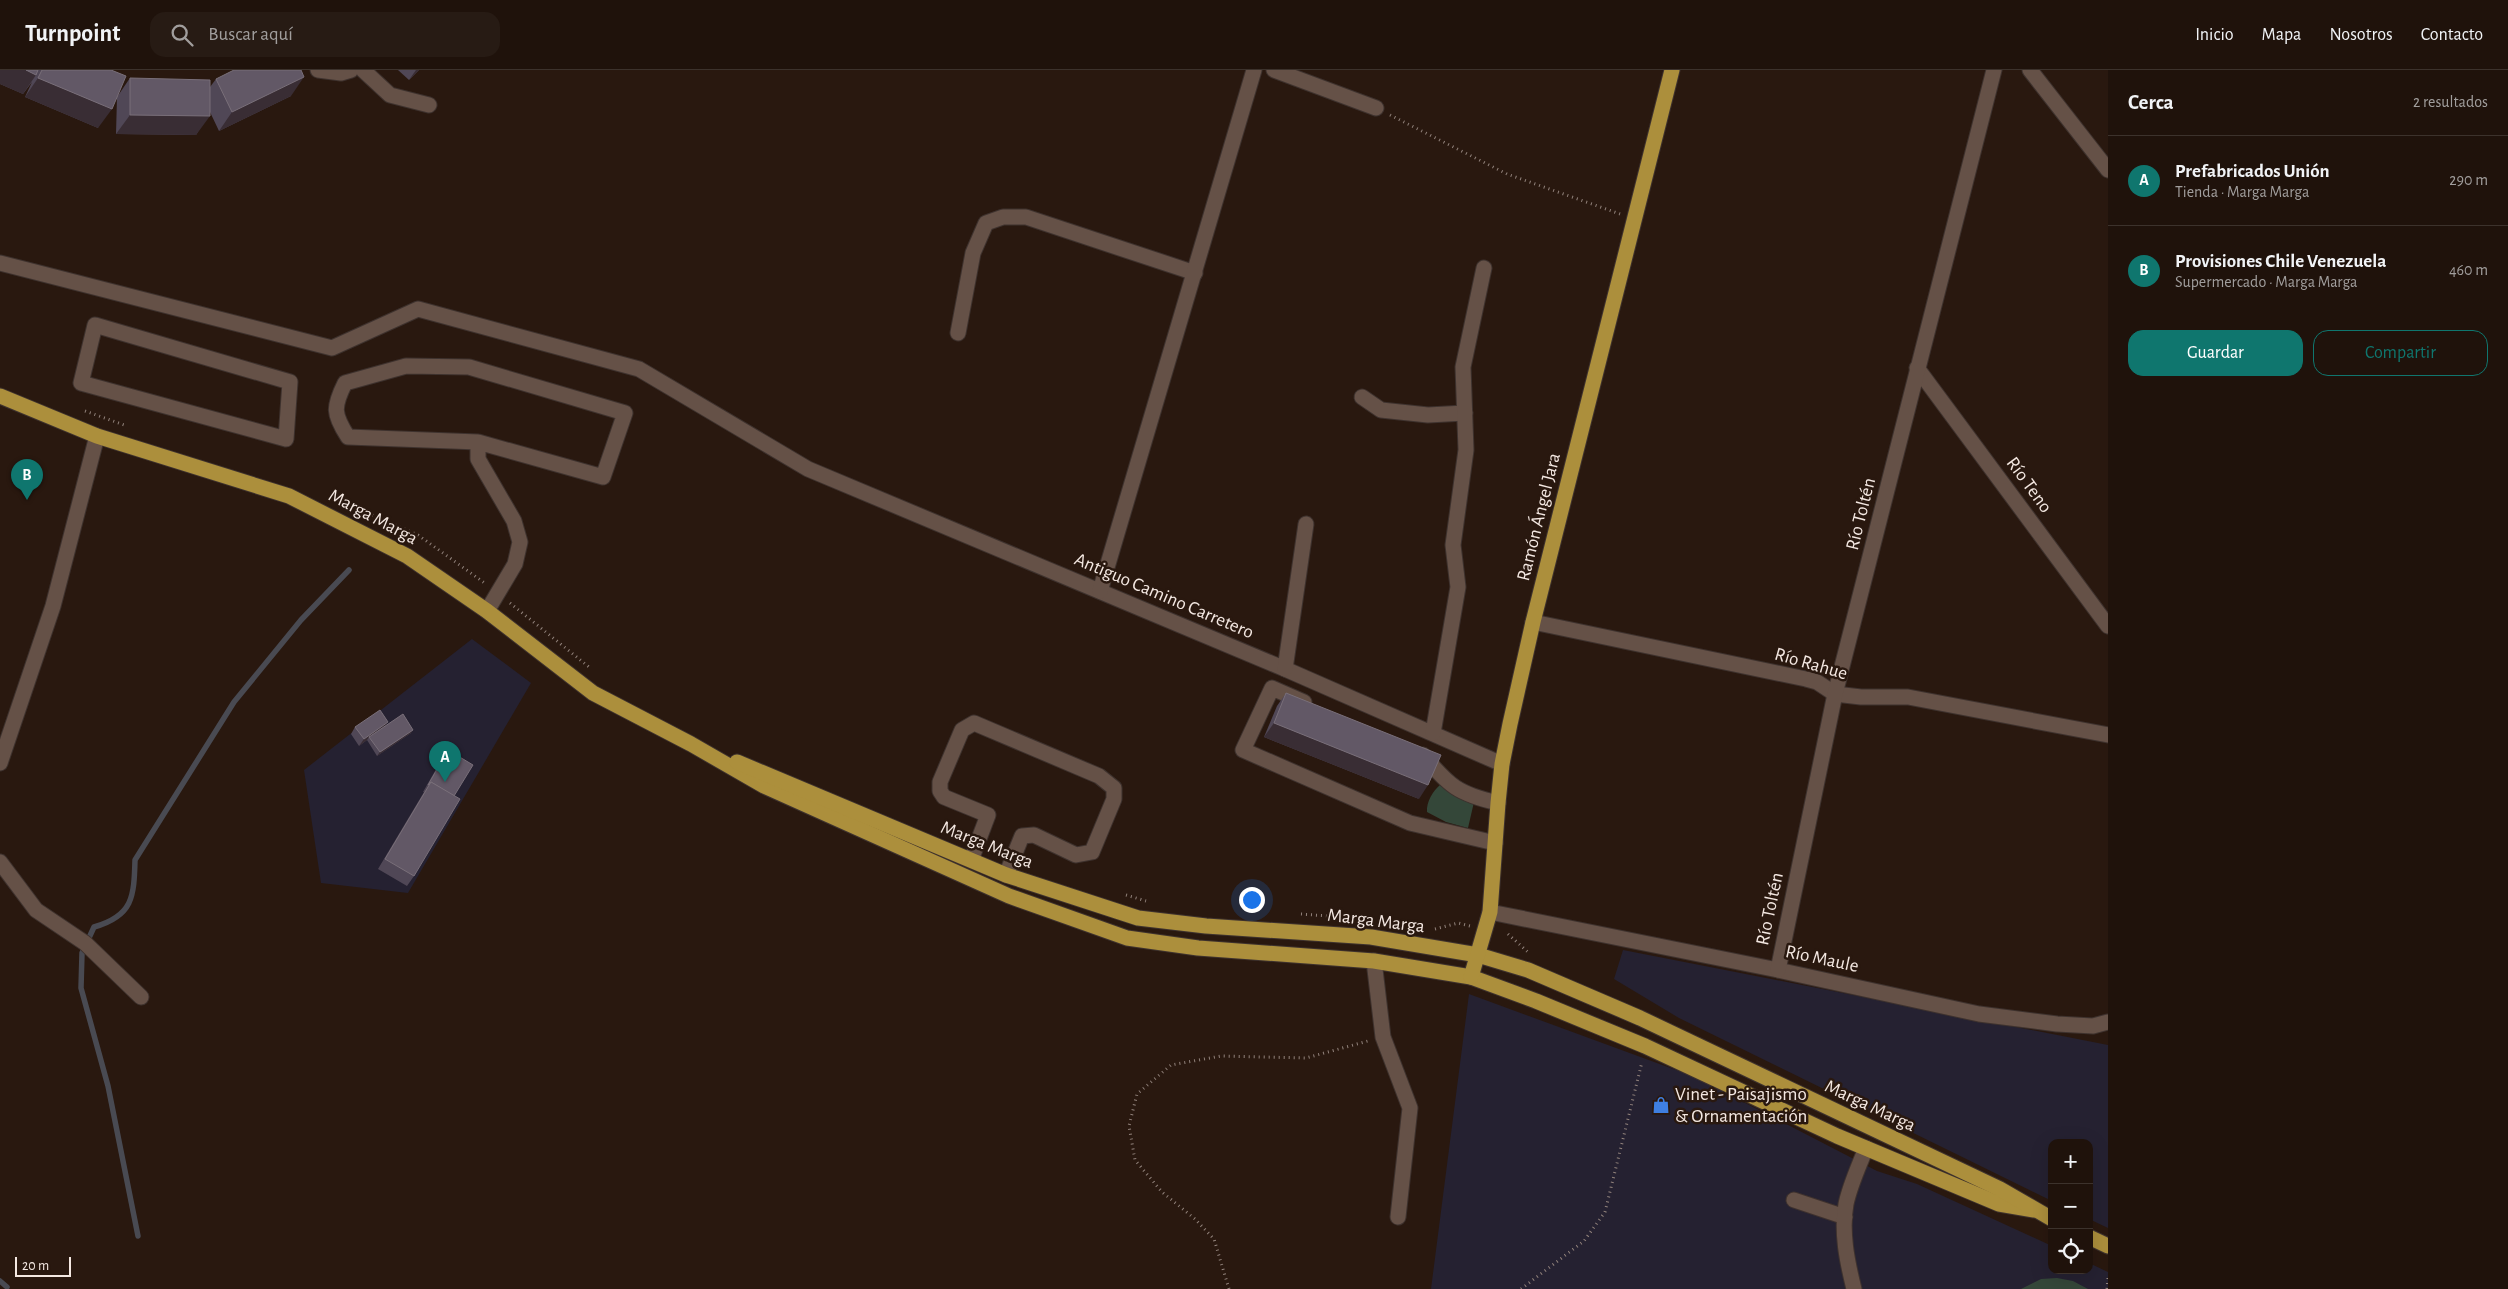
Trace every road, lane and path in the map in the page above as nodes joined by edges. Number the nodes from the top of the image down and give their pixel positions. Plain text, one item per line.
1 (318, 70) edge
2 (351, 70) edge
3 (363, 70) edge
4 (1254, 70) edge
5 (1274, 70) edge
6 (1672, 70) edge
7 (1994, 70) edge
8 (2030, 70) edge
9 (429, 106) dead end
10 (1376, 108) joint
11 (2102, 156) edge
12 (2108, 170) edge
13 (1635, 219) junction
14 (0, 263) edge
15 (1484, 268) dead end
16 (1195, 273) junction
17 (958, 333) dead end
18 (1917, 368) junction
19 (0, 396) edge
20 (1362, 397) dead end
21 (79, 409) dead end
22 (1465, 413) junction
23 (134, 429) dead end
24 (97, 436) junction
25 (286, 439) joint
26 (478, 442) junction
27 (336, 500) dead end
28 (1306, 524) dead end
29 (1100, 591) junction
30 (498, 593) junction
31 (487, 611) junction
32 (1533, 622) junction
33 (2108, 626) edge
34 (1285, 669) junction
35 (597, 673) dead end
36 (1834, 694) junction
37 (1316, 707) edge
38 (1432, 733) junction
39 (2108, 735) edge
40 (691, 744) junction
41 (1411, 747) edge
42 (0, 763) edge
43 (1502, 764) junction
44 (1498, 803) junction
45 (1496, 843) junction
46 (971, 860) junction
47 (0, 862) edge
48 (1006, 875) junction
49 (1122, 894) dead end
50 (1150, 902) dead end
51 (1490, 912) junction
52 (1295, 914) dead end
53 (1334, 916) dead end
54 (1429, 928) dead end
55 (1485, 929) junction
56 (1478, 955) junction
57 (1533, 956) dead end
58 (1374, 961) junction
59 (1778, 970) junction
60 (1471, 977) junction
61 (141, 997) dead end
62 (2108, 1022) edge
63 (1383, 1037) junction
64 (1645, 1046) junction
65 (1866, 1148) junction
66 (1794, 1200) dead end
67 (2034, 1210) junction
68 (1398, 1217) dead end
69 (1845, 1217) junction
70 (2048, 1217) edge
71 (2093, 1239) edge
72 (2108, 1246) edge
73 (2108, 1278) edge
74 (1229, 1289) edge
75 (1522, 1289) edge
76 (1854, 1289) edge
77 (2107, 1289) edge

1 - 2 street
3 - 9 street
4 - 16 street
5 - 10 street
6 - 13 main road, Ramón Ángel Jara
7 - 18 street, Río Toltén
8 - 11 street
10 - 13 path
11 - 12 street
13 - 32 main road, Ramón Ángel Jara
14 - 29 street, Antiguo Camino Carretero
15 - 22 street
16 - 17 street
16 - 29 street
18 - 33 street, Río Teno
18 - 36 street, Río Toltén
19 - 24 main road, Marga Marga
20 - 22 street
21 - 23 path
22 - 38 street
24 - 31 main road, Marga Marga
24 - 42 street
25 - 25 street
26 - 26 street
26 - 30 street
27 - 30 path
28 - 34 street
29 - 34 street, Antiguo Camino Carretero
30 - 31 street
30 - 35 path
31 - 40 main road, Marga Marga
32 - 36 street, Río Rahue
32 - 43 main road, Ramón Ángel Jara
34 - 38 street, Antiguo Camino Carretero
36 - 39 street, Río Rahue
36 - 59 street, Río Toltén
37 - 45 street
38 - 43 street, Antiguo Camino Carretero
40 - 46 main road, Marga Marga
40 - 58 main road, Marga Marga
41 - 44 street
43 - 44 main road, Ramón Ángel Jara
44 - 45 main road, Ramón Ángel Jara
45 - 51 main road, Ramón Ángel Jara
46 - 48 main road, Marga Marga
46 - 48 street
47 - 61 street
48 - 56 main road, Marga Marga
49 - 50 path
51 - 55 main road, Ramón Ángel Jara
51 - 59 street, Río Maule
52 - 53 path
54 - 55 path
55 - 56 main road, Ramón Ángel Jara
55 - 57 path
56 - 60 main road, Ramón Ángel Jara
56 - 67 main road, Marga Marga
58 - 60 main road, Marga Marga
58 - 63 street
59 - 62 street, Río Maule
60 - 64 main road, Marga Marga
63 - 68 street
63 - 74 path
64 - 65 main road, Marga Marga
64 - 75 path
65 - 67 main road, Marga Marga
65 - 69 street
66 - 69 street
67 - 70 main road, Marga Marga
69 - 76 street
71 - 72 main road
73 - 77 path

